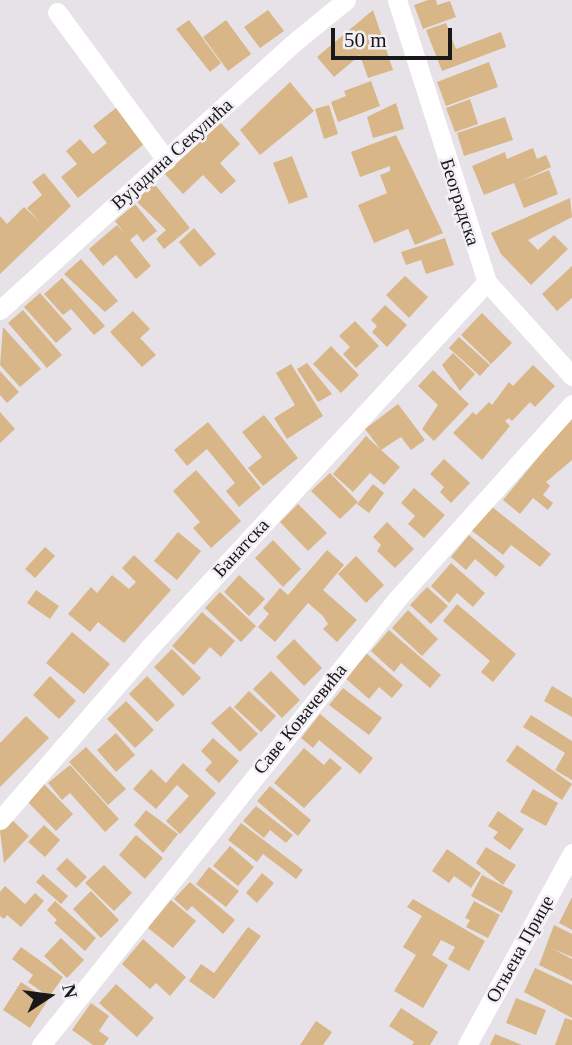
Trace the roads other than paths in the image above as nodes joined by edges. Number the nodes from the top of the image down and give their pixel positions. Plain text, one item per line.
1 (346, 0) edge
2 (397, 0) edge
3 (57, 12) dead end
4 (166, 160) junction
5 (487, 282) junction
6 (0, 310) edge
7 (572, 376) edge
8 (572, 404) edge
9 (0, 820) edge
10 (572, 853) edge
11 (41, 1045) edge
12 (467, 1045) edge

1 - 4 street, Вујадина Секулића
2 - 5 street, Београдска
3 - 4 street
4 - 6 street, Вујадина Секулића
5 - 7 street, Београдска
5 - 9 street, Банатска
8 - 11 street, Саве Ковачевића
10 - 12 street, Огњена Прице

